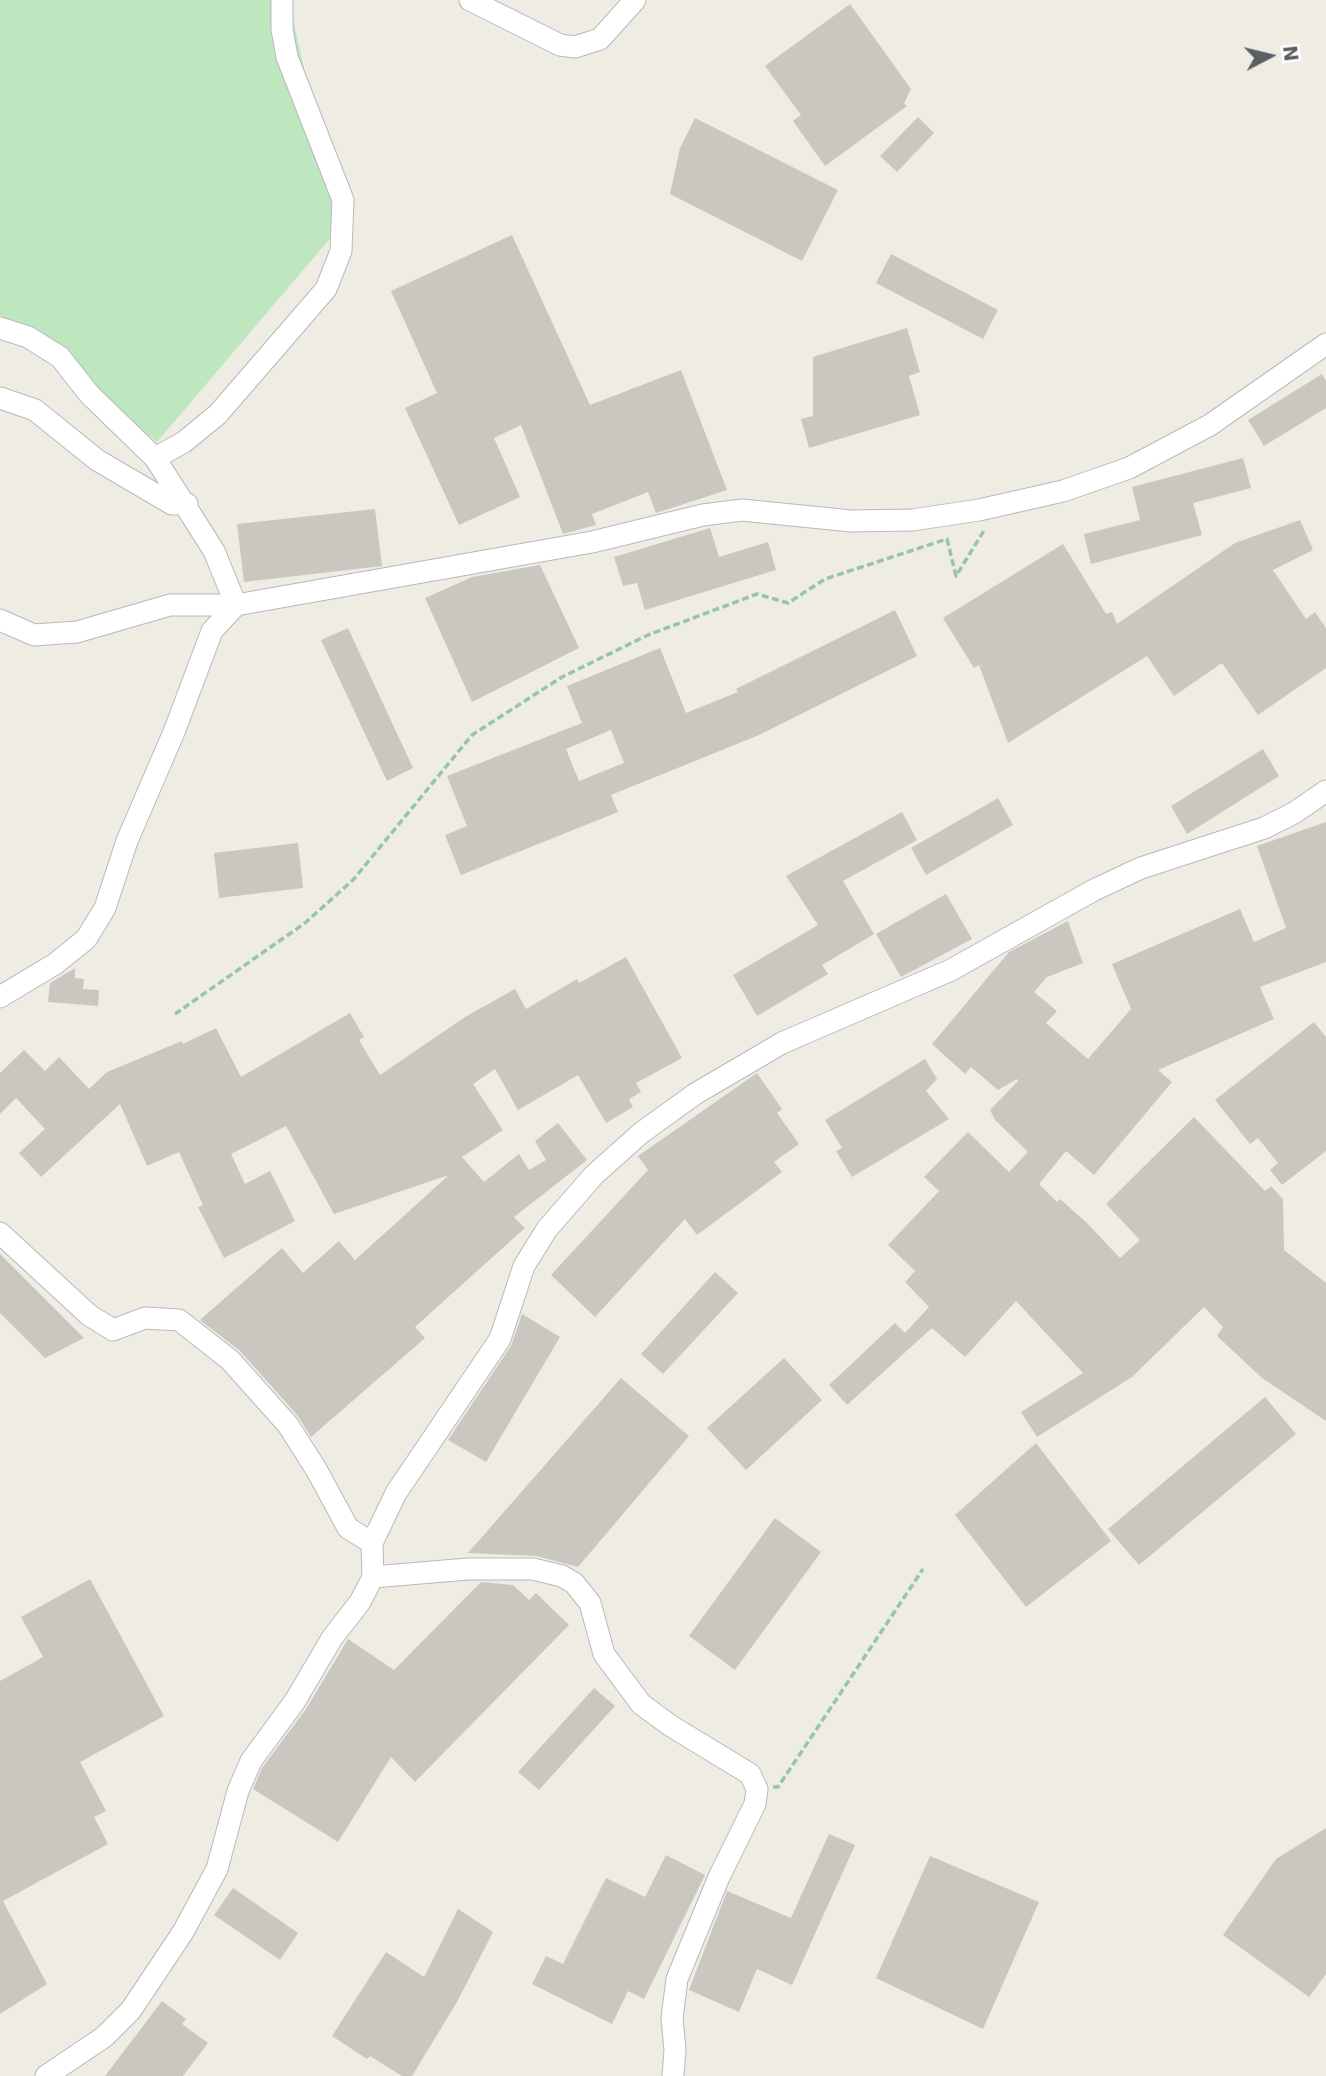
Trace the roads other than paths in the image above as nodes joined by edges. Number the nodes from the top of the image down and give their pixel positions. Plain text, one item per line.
1 (282, 0) edge
2 (470, 0) edge
3 (635, 0) edge
4 (0, 328) edge
5 (1326, 344) edge
6 (0, 398) edge
7 (155, 458) junction
8 (187, 505) junction
9 (236, 606) junction
10 (0, 620) edge
11 (1326, 791) edge
12 (0, 997) edge
13 (0, 1233) edge
14 (372, 1543) junction
15 (373, 1577) junction
16 (46, 2076) edge
17 (673, 2076) edge

1 - 7 street
2 - 3 street
4 - 7 street
5 - 9 street
6 - 8 street
7 - 8 street
8 - 9 street
9 - 10 street
9 - 12 street
11 - 14 street
13 - 14 street
14 - 15 street
15 - 16 street
15 - 17 street

